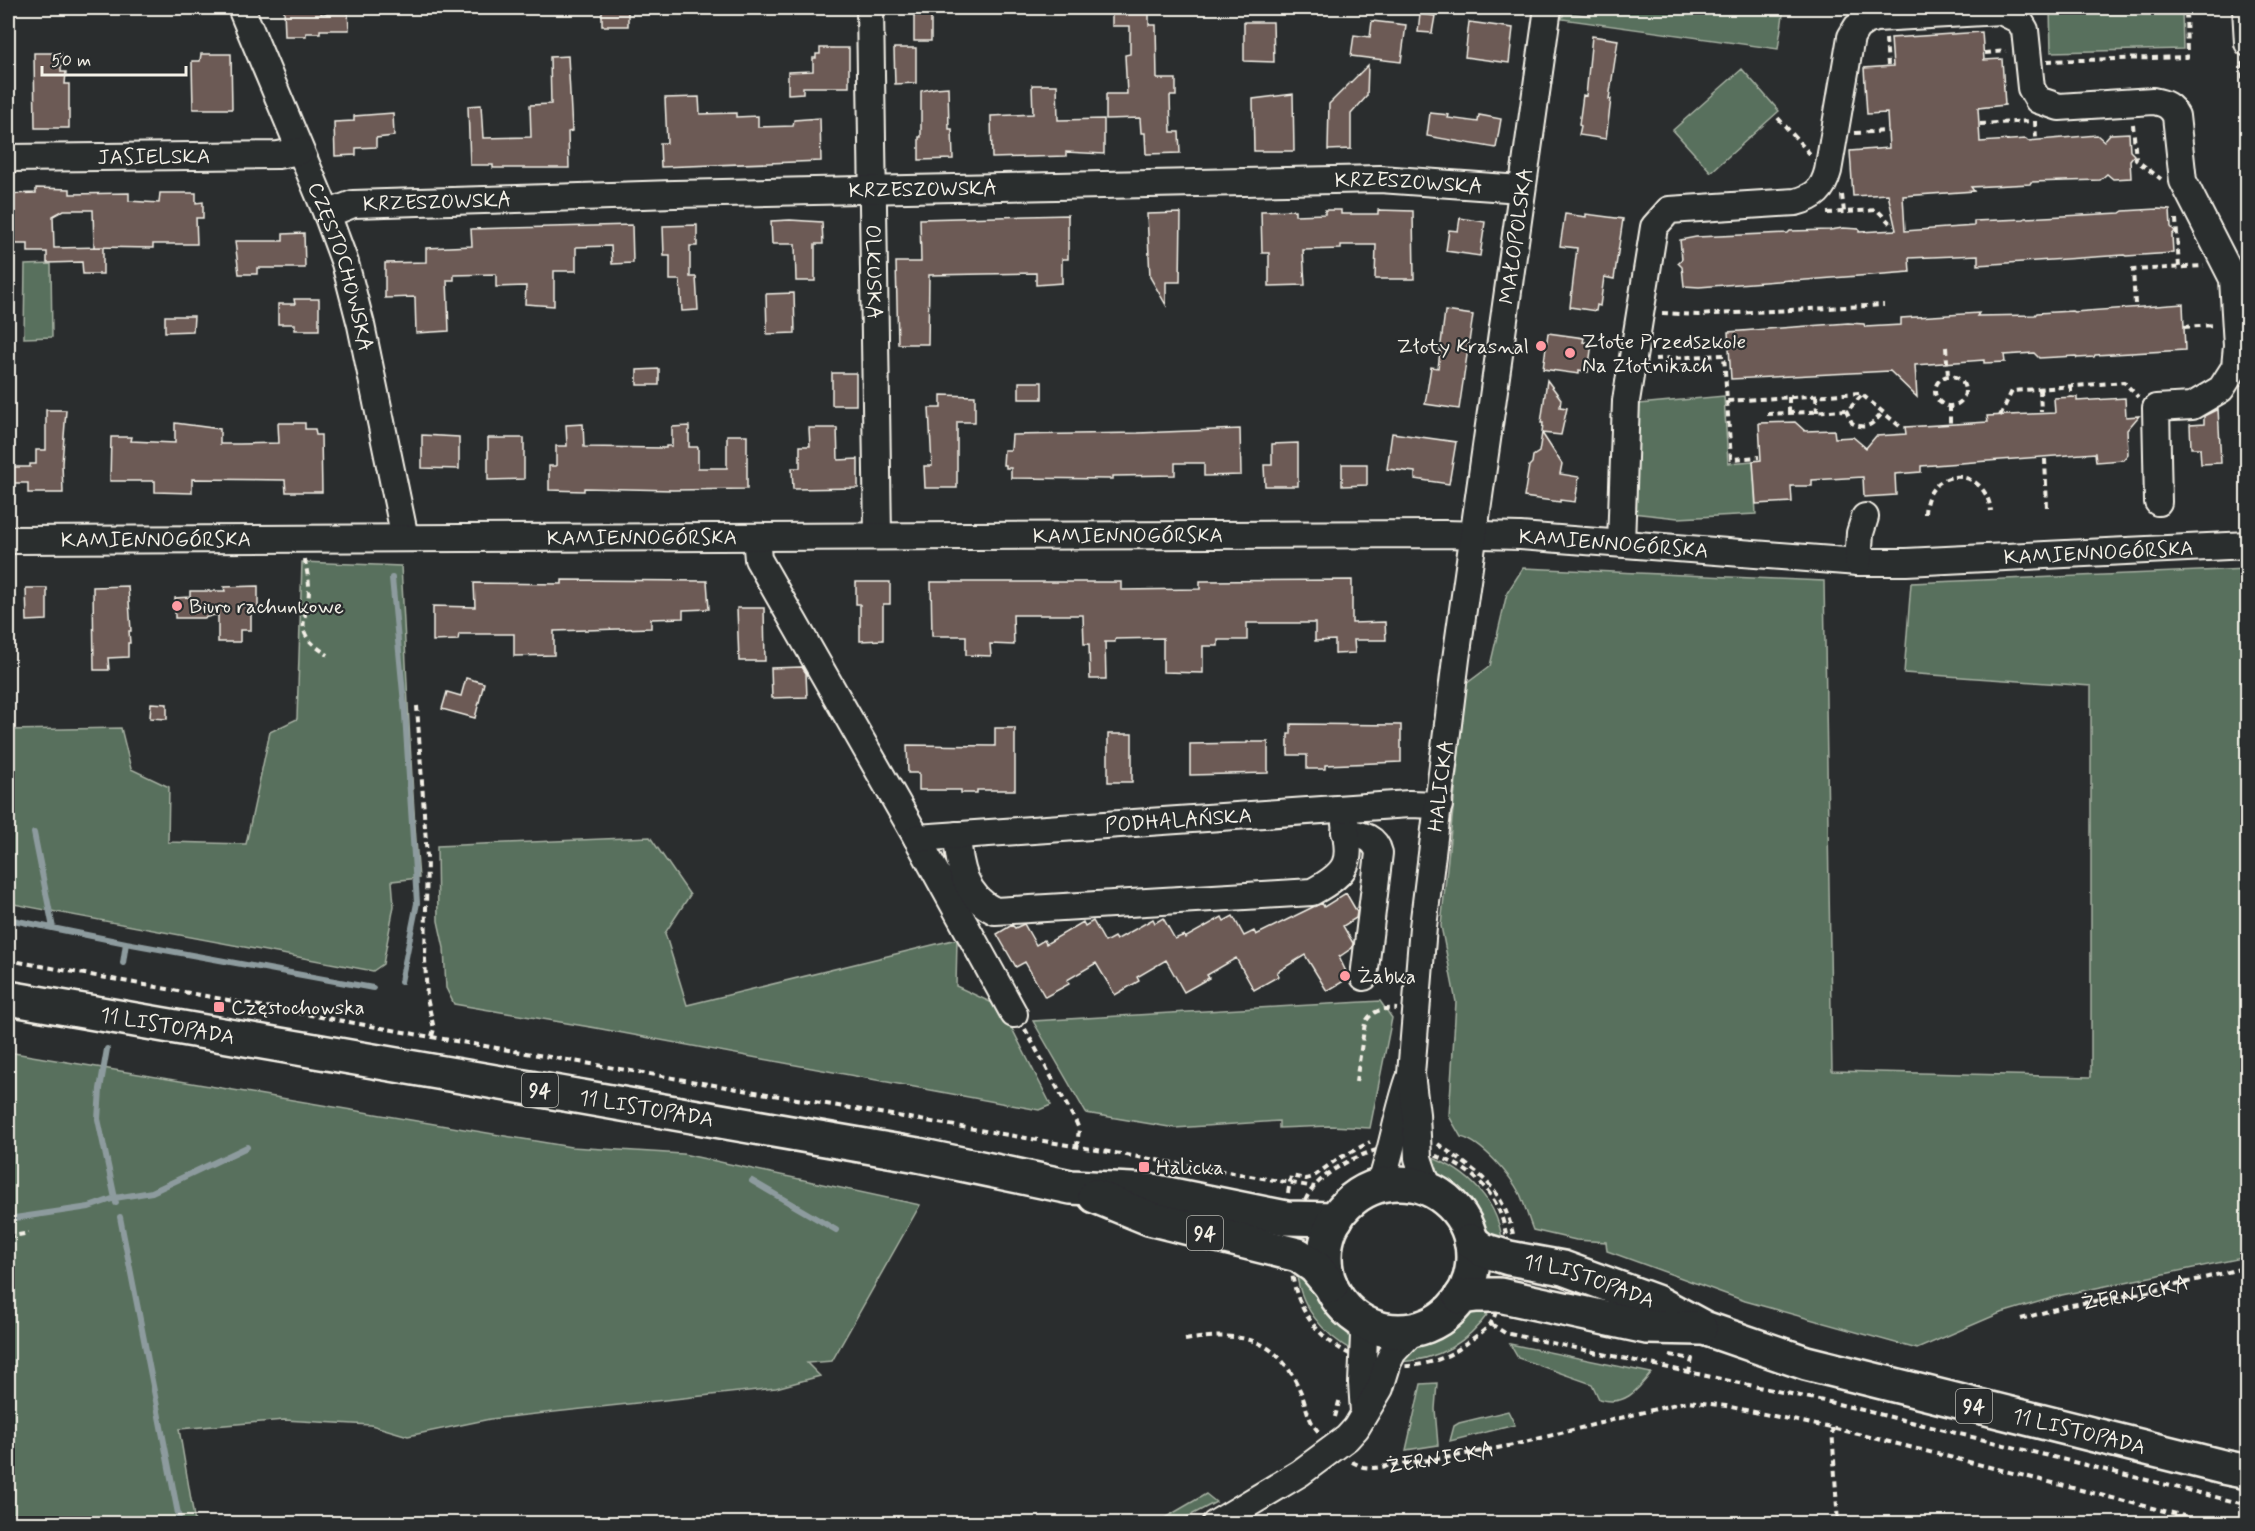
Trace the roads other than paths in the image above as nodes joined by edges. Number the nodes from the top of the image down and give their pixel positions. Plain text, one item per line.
1 (241, 8) edge
2 (870, 8) edge
3 (1548, 8) edge
4 (2246, 8) edge
5 (2244, 49) edge
6 (300, 151) junction
7 (8, 158) edge
8 (1521, 189) junction
9 (872, 190) junction
10 (327, 213) junction
11 (2158, 502) dead end
12 (1865, 517) dead end
13 (1474, 535) junction
14 (878, 536) junction
15 (405, 538) junction
16 (8, 540) edge
17 (1621, 543) junction
18 (2247, 545) edge
19 (757, 548) junction
20 (1858, 562) junction
21 (1439, 805) junction
22 (1345, 821) junction
23 (957, 835) junction
24 (918, 838) junction
25 (1364, 977) dead end
26 (8, 998) edge
27 (1014, 1014) road end
28 (1411, 1074) junction
29 (1380, 1186) junction
30 (1071, 1187) junction
31 (1429, 1190) junction
32 (1336, 1219) junction
33 (1471, 1241) junction
34 (1332, 1286) junction
35 (1461, 1297) junction
36 (1361, 1321) junction
37 (1704, 1328) junction
38 (1415, 1329) junction
39 (1364, 1412) junction
40 (2247, 1472) edge
41 (1215, 1524) edge

1 - 6 street, CZĘSTOCHOWSKA
2 - 9 street, OLKUSKA
3 - 8 street, MAŁOPOLSKA
4 - 5 street
6 - 7 street, JASIELSKA
6 - 10 street, CZĘSTOCHOWSKA
8 - 9 street, KRZESZOWSKA
8 - 13 street, MAŁOPOLSKA
9 - 10 street, KRZESZOWSKA
9 - 14 street, OLKUSKA
10 - 15 street, CZĘSTOCHOWSKA
11 - 17 street
12 - 20 street
13 - 14 street, KAMIENNOGÓRSKA
13 - 17 street, KAMIENNOGÓRSKA
13 - 21 street, HALICKA
14 - 19 street, KAMIENNOGÓRSKA
15 - 16 street, KAMIENNOGÓRSKA
15 - 19 street, KAMIENNOGÓRSKA
17 - 20 street, KAMIENNOGÓRSKA
18 - 20 street, KAMIENNOGÓRSKA
19 - 24 street
21 - 22 street, PODHALAŃSKA
21 - 28 street, HALICKA
22 - 23 street, PODHALAŃSKA
22 - 23 street
22 - 25 street
23 - 24 street, PODHALAŃSKA
24 - 27 street
26 - 30 main road, 11 LISTOPADA / 94
28 - 29 street, HALICKA
28 - 31 street, HALICKA
29 - 31 main road, 94
29 - 32 main road, 94
30 - 32 main road, 11 LISTOPADA / 94
30 - 34 main road, 11 LISTOPADA / 94
31 - 33 main road, 94
32 - 34 main road, 94
33 - 35 main road, 94
33 - 37 main road, 11 LISTOPADA / 94
34 - 36 main road, 94
35 - 37 main road, 11 LISTOPADA / 94
35 - 38 main road, 94
36 - 38 main road, 94
36 - 39 street
37 - 40 main road, 11 LISTOPADA / 94
38 - 39 street
39 - 41 street

